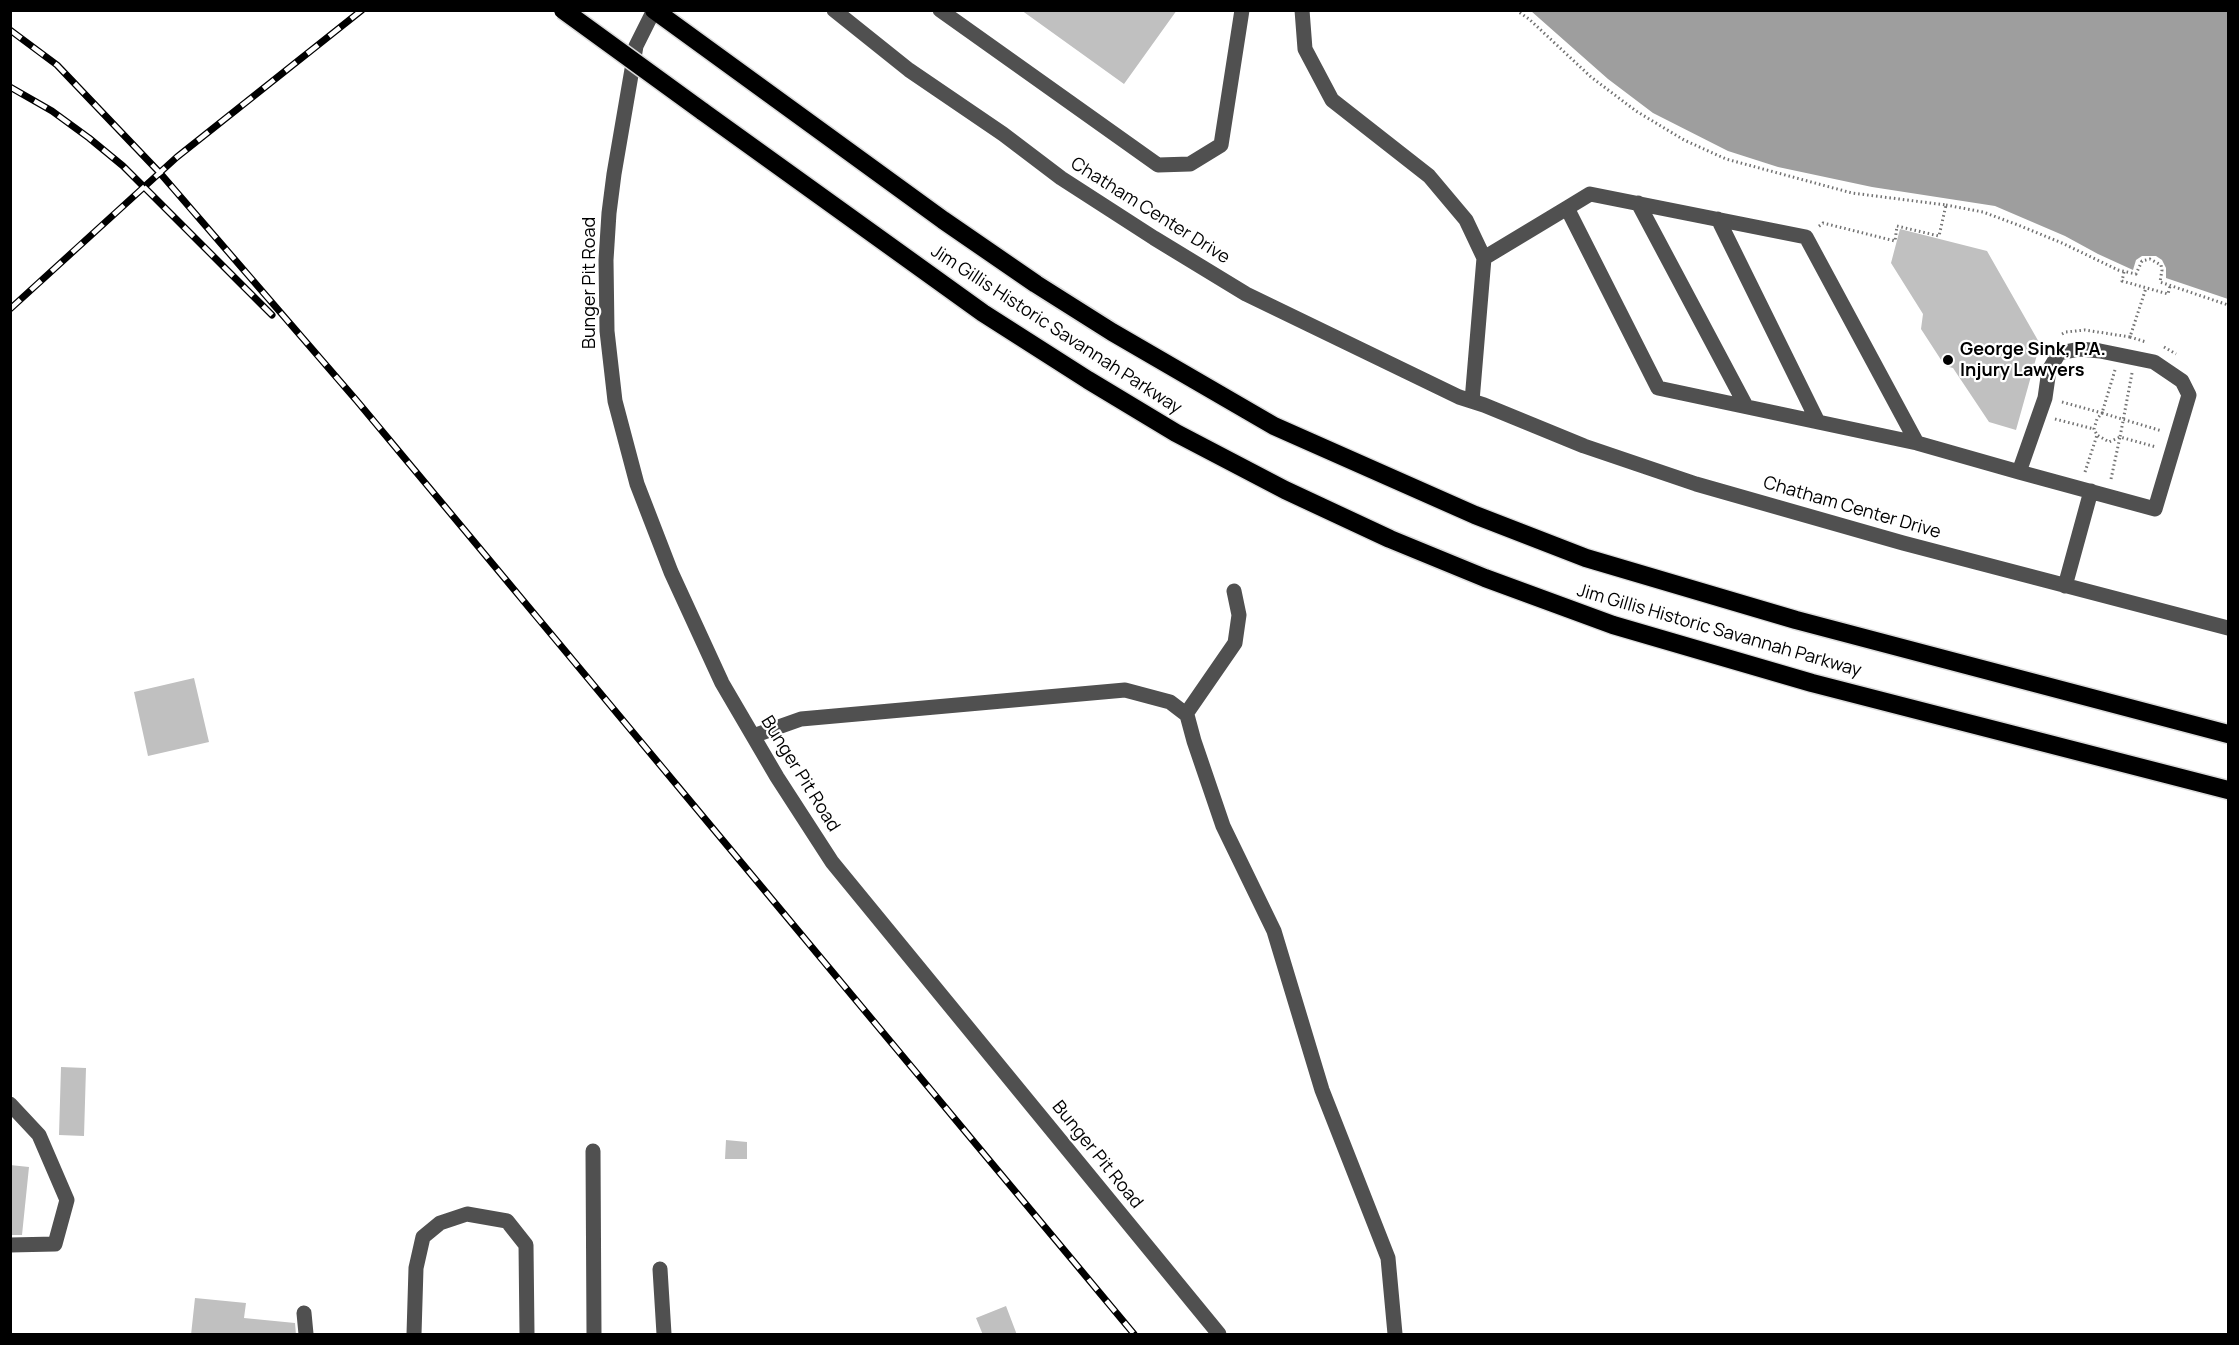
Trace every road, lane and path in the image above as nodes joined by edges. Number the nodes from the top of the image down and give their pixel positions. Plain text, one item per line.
1 (562, 10) edge
2 (654, 10) edge
3 (834, 10) edge
4 (940, 10) edge
5 (1242, 10) edge
6 (1302, 10) edge
7 (1516, 10) edge
8 (1638, 203) junction
9 (1946, 205) junction
10 (1567, 208) junction
11 (1718, 219) junction
12 (1806, 237) junction
13 (1484, 258) junction
14 (2124, 272) junction
15 (2170, 286) junction
16 (2146, 288) junction
17 (2229, 305) edge
18 (2123, 336) junction
19 (2130, 337) junction
20 (2057, 338) dead end
21 (2141, 340) junction
22 (2150, 343) dead end
23 (2159, 345) dead end
24 (2120, 355) junction
25 (2176, 355) dead end
26 (2135, 358) junction
27 (2045, 398) junction
28 (1472, 401) junction
29 (1746, 406) junction
30 (2102, 413) junction
31 (2038, 414) junction
32 (2124, 418) junction
33 (1818, 422) junction
34 (2094, 429) junction
35 (2097, 435) junction
36 (2120, 437) junction
37 (2175, 440) junction
38 (1917, 443) junction
39 (2019, 472) junction
40 (2086, 490) junction
41 (2107, 496) junction
42 (2065, 586) junction
43 (1234, 591) dead end
44 (2229, 628) edge
45 (1186, 714) junction
46 (2229, 734) edge
47 (753, 736) junction
48 (2229, 790) edge
49 (10, 1104) edge
50 (592, 1151) dead end
51 (10, 1245) edge
52 (660, 1269) dead end
53 (304, 1313) dead end
54 (306, 1335) edge
55 (414, 1335) edge
56 (527, 1335) edge
57 (594, 1335) edge
58 (664, 1335) edge
59 (1219, 1335) edge
60 (1395, 1335) edge

1 - 48 highway, Jim Gillis Historic Savannah Parkway, bridge
2 - 46 highway, Jim Gillis Historic Savannah Parkway
2 - 47 street, Bunger Pit Road
3 - 28 street, Chatham Center Drive
4 - 5 street
6 - 13 street
7 - 9 path
8 - 10 street
8 - 11 street
8 - 29 street
9 - 12 path
9 - 14 path
10 - 13 street
10 - 29 street
11 - 12 street
11 - 33 street
12 - 38 street
13 - 28 street
14 - 15 path
14 - 16 path
15 - 16 path
15 - 17 path
16 - 19 path
18 - 19 path
18 - 20 path
18 - 24 path
19 - 21 path
21 - 22 path
21 - 26 path
23 - 25 path
24 - 26 street
24 - 27 street
24 - 30 path
26 - 32 path
26 - 37 street
27 - 30 path
27 - 31 street
28 - 42 street, Chatham Center Drive
29 - 33 street
30 - 32 path
30 - 34 path
31 - 34 path
31 - 39 street
32 - 36 path
32 - 37 path
33 - 38 street
34 - 35 path
35 - 36 path
35 - 40 path
36 - 37 path
36 - 41 path
37 - 41 street
38 - 39 street
39 - 40 street
40 - 41 street
40 - 42 street
42 - 44 street, Chatham Center Drive
43 - 45 street
45 - 47 street
45 - 60 street
47 - 59 street, Bunger Pit Road
49 - 51 street
50 - 57 street
52 - 58 street
53 - 54 street
55 - 56 street

